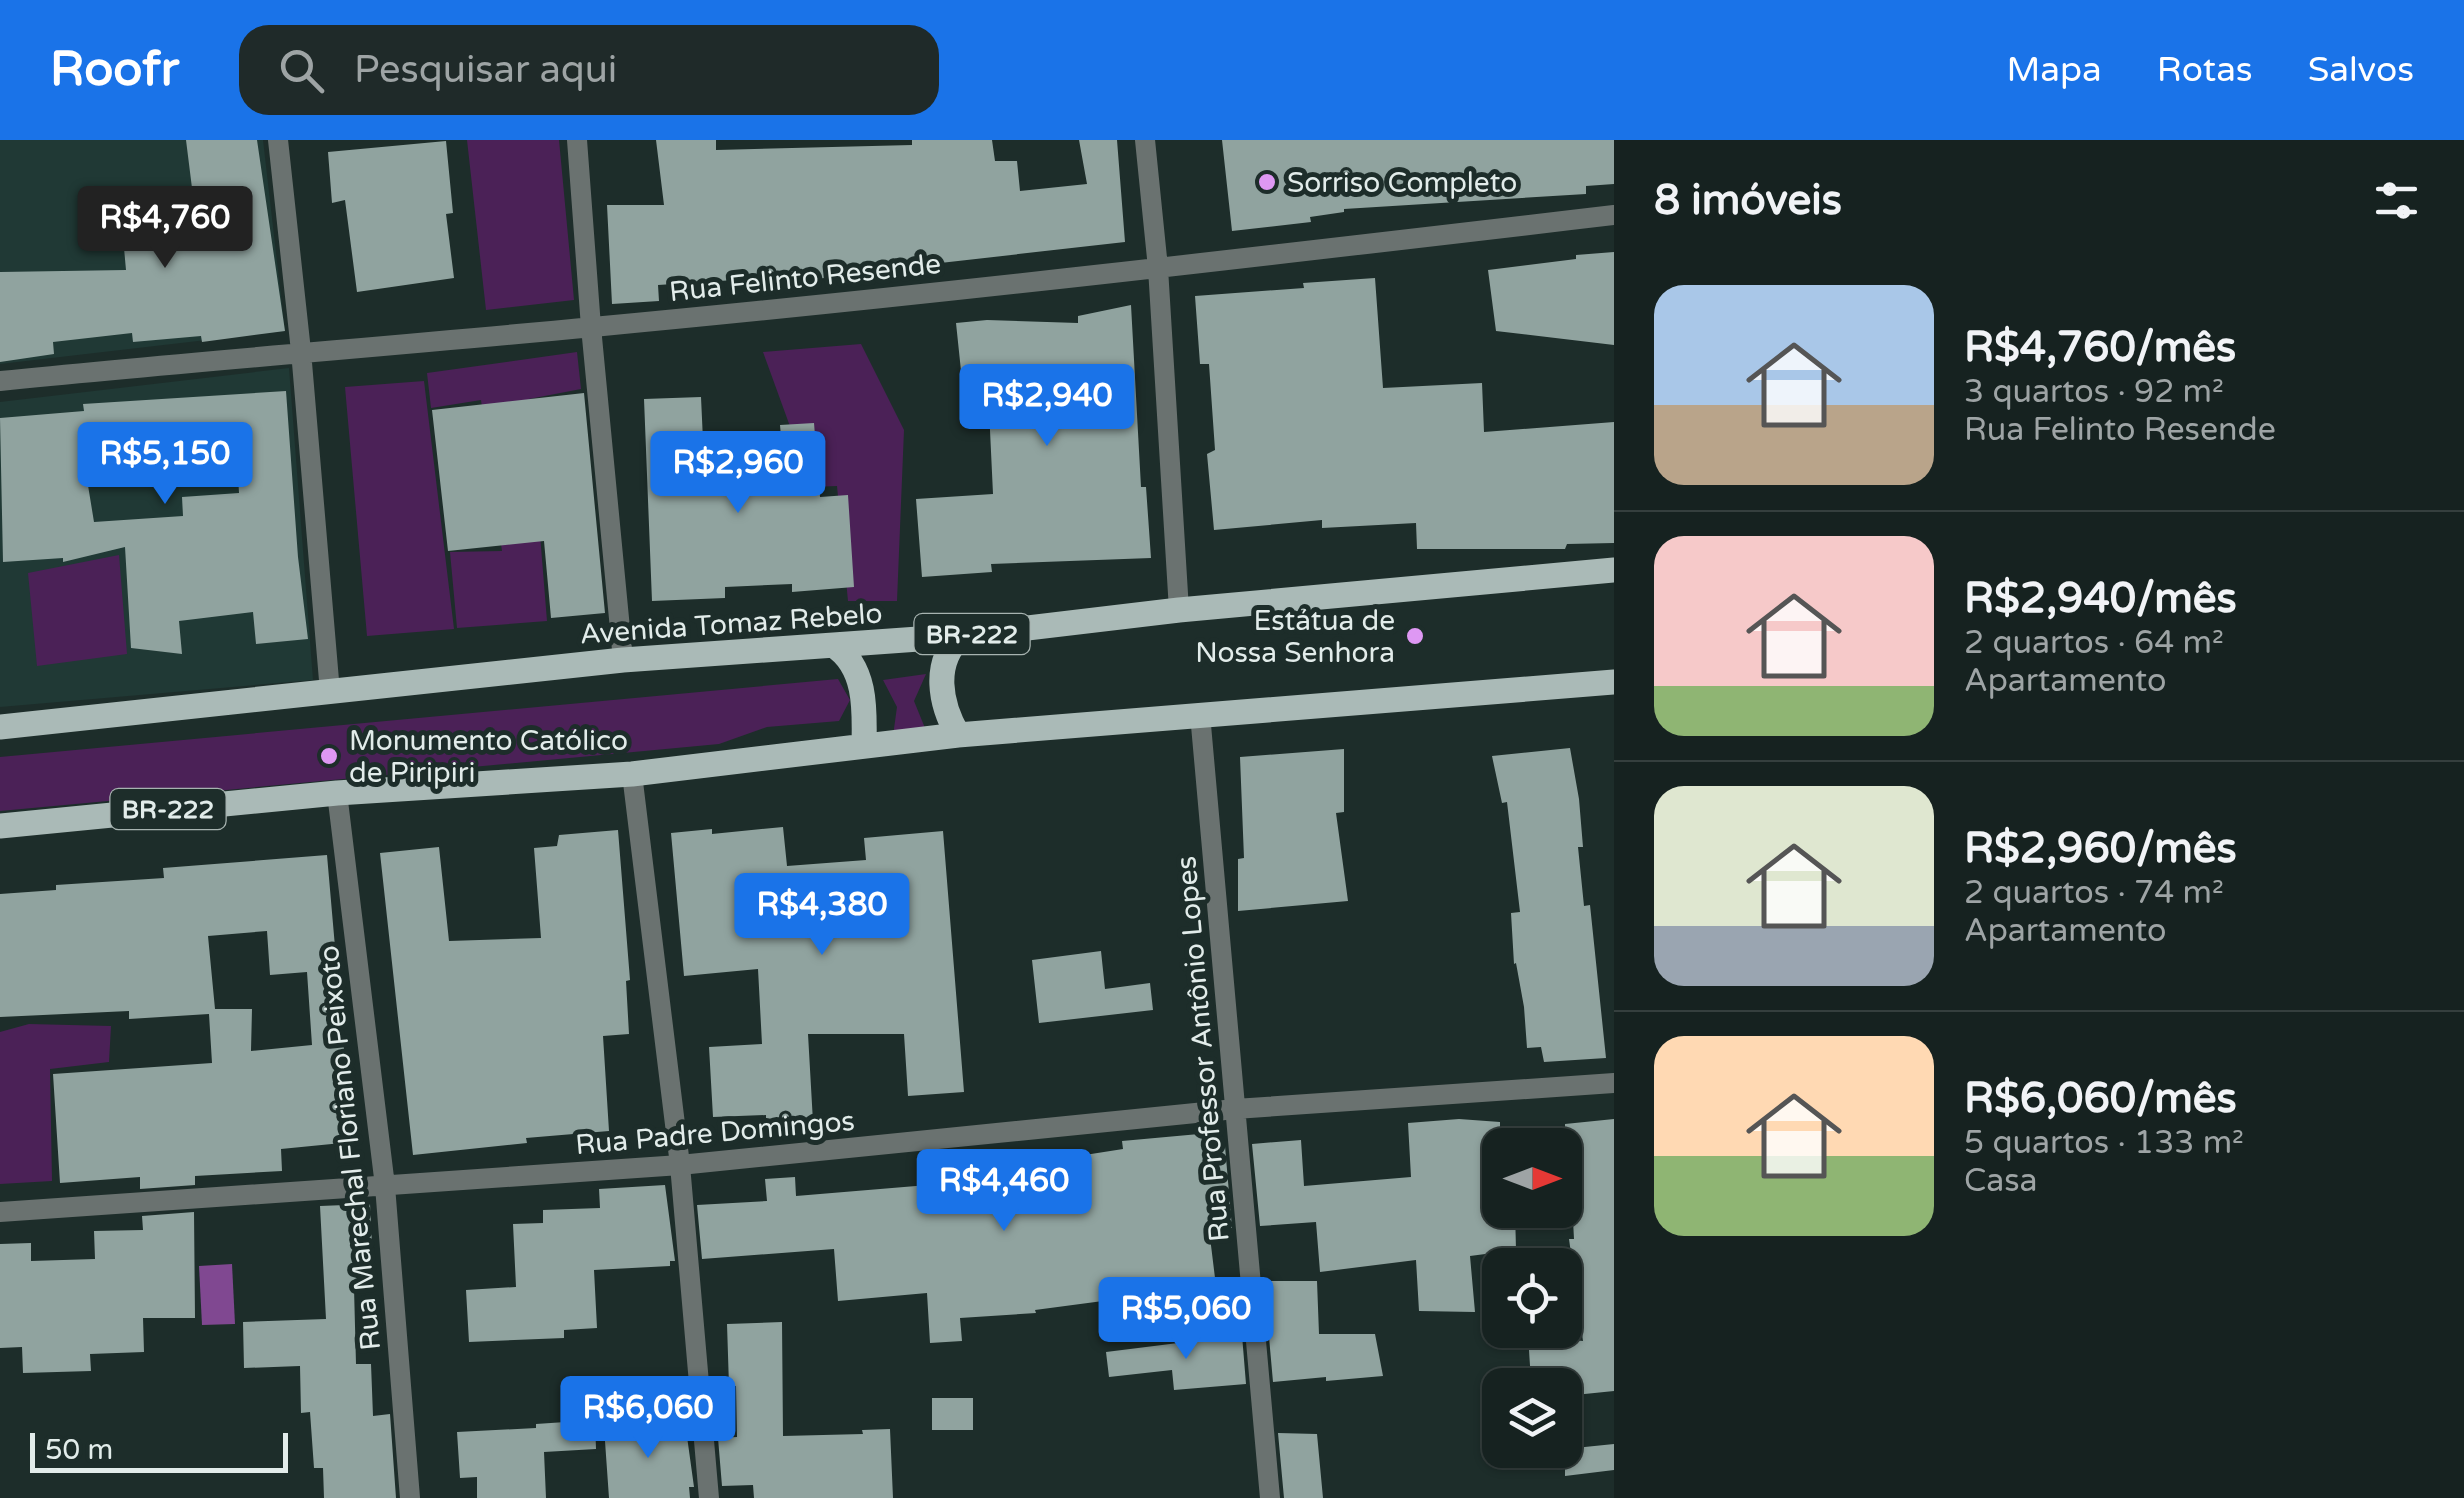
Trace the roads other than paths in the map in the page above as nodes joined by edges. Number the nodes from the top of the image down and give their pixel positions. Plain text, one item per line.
1 (278, 140) edge
2 (577, 140) edge
3 (1144, 140) edge
4 (1614, 215) edge
5 (1158, 268) junction
6 (591, 327) junction
7 (301, 351) junction
8 (0, 381) edge
9 (1614, 570) edge
10 (1178, 610) junction
11 (961, 636) junction
12 (833, 645) junction
13 (623, 660) junction
14 (1614, 682) edge
15 (330, 692) junction
16 (1200, 714) junction
17 (0, 728) edge
18 (958, 735) junction
19 (864, 744) junction
20 (632, 774) junction
21 (336, 793) junction
22 (0, 826) edge
23 (1614, 1084) edge
24 (1235, 1109) junction
25 (680, 1164) junction
26 (385, 1186) junction
27 (0, 1212) edge
28 (410, 1498) edge
29 (709, 1498) edge
30 (1270, 1498) edge

1 - 7 street
2 - 6 street
3 - 5 street
4 - 5 street, Rua Felinto Resende
5 - 6 street, Rua Felinto Resende
5 - 10 street
6 - 7 street, Rua Felinto Resende
6 - 13 street
7 - 8 street, Rua Felinto Resende
7 - 15 street
9 - 10 main road, Avenida Tomaz Rebelo / BR-222
10 - 11 main road, Avenida Tomaz Rebelo / BR-222
11 - 12 main road, Avenida Tomaz Rebelo / BR-222
11 - 18 main road
12 - 13 main road, Avenida Tomaz Rebelo / BR-222
12 - 19 main road
13 - 15 main road, Avenida Tomaz Rebelo / BR-222
14 - 16 main road, BR-222
15 - 17 main road, BR-222
16 - 18 main road, BR-222
16 - 24 street, Rua Professor Antônio Lopes
18 - 19 main road, BR-222
19 - 20 main road, BR-222
20 - 21 main road, BR-222
20 - 25 street
21 - 22 main road, BR-222
21 - 26 street, Rua Marechal Floriano Peixoto
23 - 24 street, Rua Padre Domingos
24 - 25 street, Rua Padre Domingos
24 - 30 street, Rua Professor Antônio Lopes
25 - 26 street, Rua Padre Domingos
25 - 29 street
26 - 27 street, Rua Padre Domingos
26 - 28 street, Rua Marechal Floriano Peixoto

